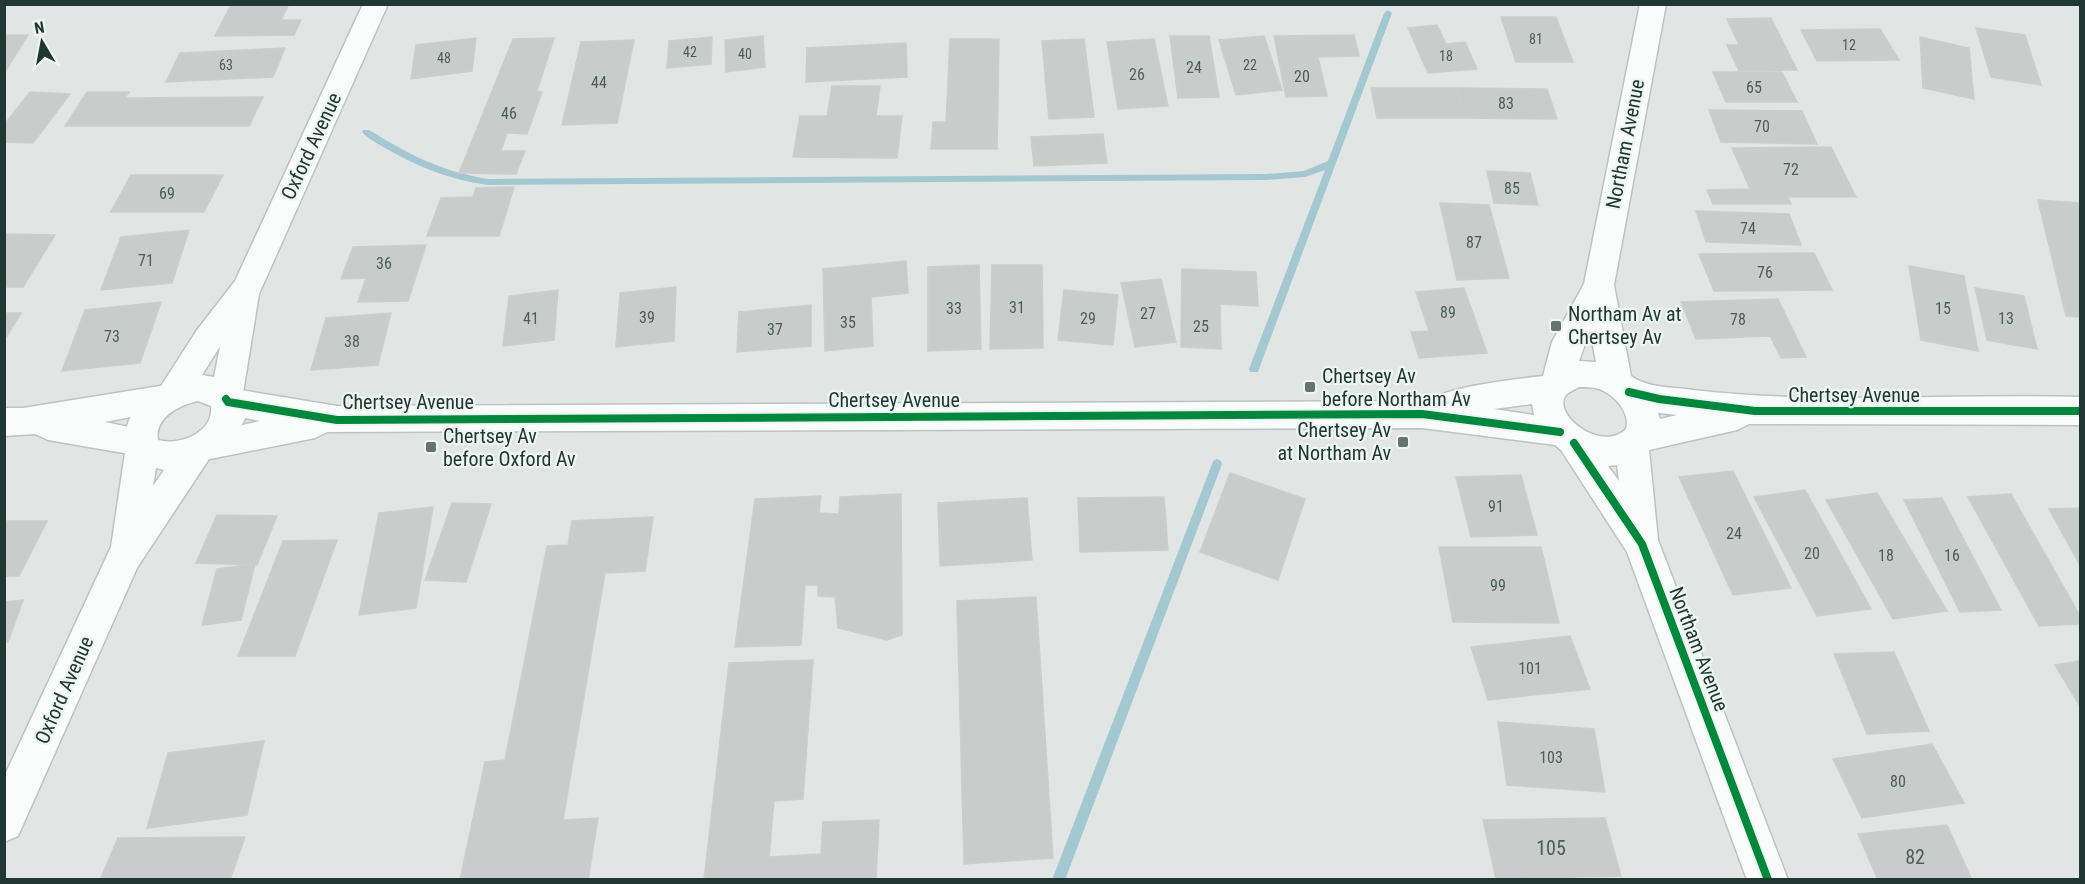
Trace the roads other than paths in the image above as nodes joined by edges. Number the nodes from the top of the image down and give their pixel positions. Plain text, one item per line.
1 (376, 4) edge
2 (1653, 4) edge
3 (1599, 285) junction
4 (247, 288) junction
5 (1555, 385) junction
6 (1623, 387) junction
7 (169, 397) junction
8 (227, 400) junction
9 (1755, 411) junction
10 (2080, 411) edge
11 (1422, 414) junction
12 (338, 420) junction
13 (14, 422) edge
14 (1567, 437) junction
15 (1636, 441) junction
16 (142, 444) junction
17 (201, 448) junction
18 (1642, 544) junction
19 (124, 557) junction
20 (4, 822) edge
21 (1768, 879) edge

1 - 4 street, Oxford Avenue
2 - 3 street, Northam Avenue
3 - 5 street, Northam Avenue
3 - 6 street, Northam Avenue
4 - 7 street, Oxford Avenue
4 - 8 street, Oxford Avenue
5 - 6 street
5 - 11 street, Chertsey Avenue
5 - 14 street
6 - 9 street, Chertsey Avenue
6 - 15 street
7 - 8 street
7 - 13 street
7 - 16 street
8 - 12 street, Chertsey Avenue
8 - 17 street
9 - 10 street, Chertsey Avenue
9 - 15 street, Chertsey Avenue
11 - 12 street, Chertsey Avenue
11 - 14 street, Chertsey Avenue
12 - 17 street, Chertsey Avenue
13 - 16 street
14 - 15 street
14 - 18 street, Northam Avenue
15 - 18 street, Northam Avenue
16 - 17 street
16 - 19 street, Oxford Avenue
17 - 19 street, Oxford Avenue
18 - 21 street, Northam Avenue
19 - 20 street, Oxford Avenue

